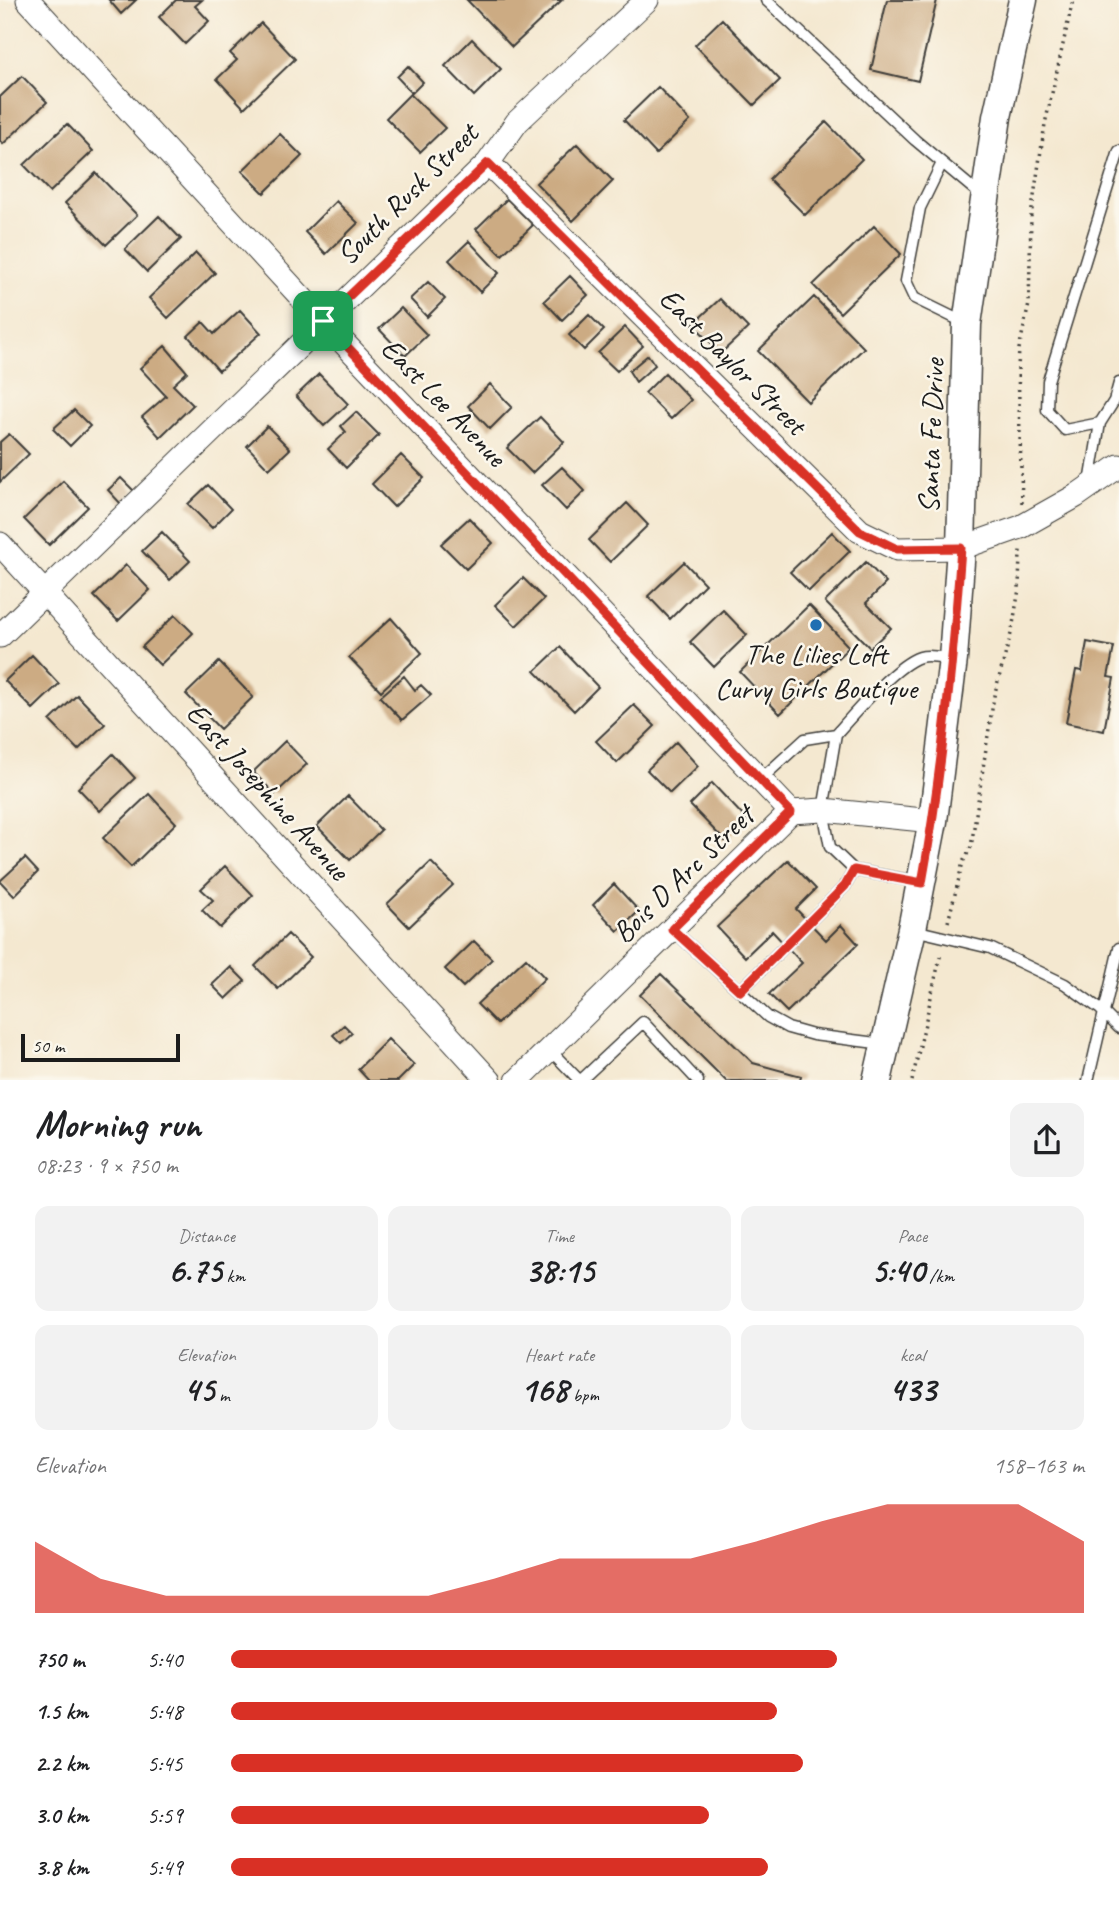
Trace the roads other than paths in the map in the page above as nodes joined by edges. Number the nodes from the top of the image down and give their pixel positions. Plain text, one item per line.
1 (28, 0) edge
2 (647, 0) edge
3 (766, 0) edge
4 (1023, 0) edge
5 (1119, 150) edge
6 (488, 163) junction
7 (942, 163) junction
8 (1114, 185) edge
9 (984, 198) junction
10 (323, 321) junction
11 (967, 324) junction
12 (1119, 383) edge
13 (1100, 423) junction
14 (1119, 466) edge
15 (1090, 487) junction
16 (0, 544) edge
17 (961, 548) junction
18 (45, 593) junction
19 (0, 636) edge
20 (953, 659) junction
21 (836, 734) junction
22 (760, 780) junction
23 (823, 810) junction
24 (791, 812) junction
25 (933, 821) junction
26 (854, 870) junction
27 (922, 883) junction
28 (672, 929) junction
29 (912, 929) junction
30 (1119, 948) edge
31 (740, 991) junction
32 (1103, 1013) junction
33 (1119, 1028) edge
34 (886, 1044) junction
35 (549, 1049) junction
36 (490, 1080) edge
37 (517, 1080) edge
38 (580, 1080) edge
39 (698, 1080) edge
40 (877, 1080) edge
41 (1088, 1080) edge

1 - 10 street, East Lee Avenue
2 - 6 street, South Rusk Street
3 - 7 lane
4 - 9 street, Santa Fe Drive
5 - 8 lane
6 - 10 street, South Rusk Street
6 - 17 street, East Baylor Street
7 - 9 lane
7 - 11 lane
8 - 13 lane
9 - 11 street, Santa Fe Drive
10 - 18 street, South Rusk Street
10 - 22 street, East Lee Avenue
11 - 17 street, Santa Fe Drive
12 - 13 lane
13 - 15 lane
14 - 15 street
15 - 17 street
16 - 18 street, East Josephine Avenue
17 - 20 street, Santa Fe Drive
18 - 19 street, South Rusk Street
18 - 36 street, East Josephine Avenue
20 - 21 lane
20 - 25 street, Santa Fe Drive
21 - 22 lane
21 - 23 lane
22 - 24 street, East Lee Avenue
23 - 24 street, Bois D Arc Street
23 - 25 street, Bois D Arc Street
23 - 26 lane
24 - 28 street, Bois D Arc Street
25 - 27 street, Santa Fe Drive
26 - 27 lane
26 - 31 lane
27 - 29 street, Santa Fe Drive
28 - 31 lane
28 - 35 street, Bois D Arc Street
29 - 32 lane
29 - 34 street, Santa Fe Drive
30 - 32 lane
31 - 34 lane
32 - 33 lane
32 - 41 lane
34 - 40 street, Santa Fe Drive
35 - 37 street, Bois D Arc Street
35 - 38 lane
38 - 39 lane

